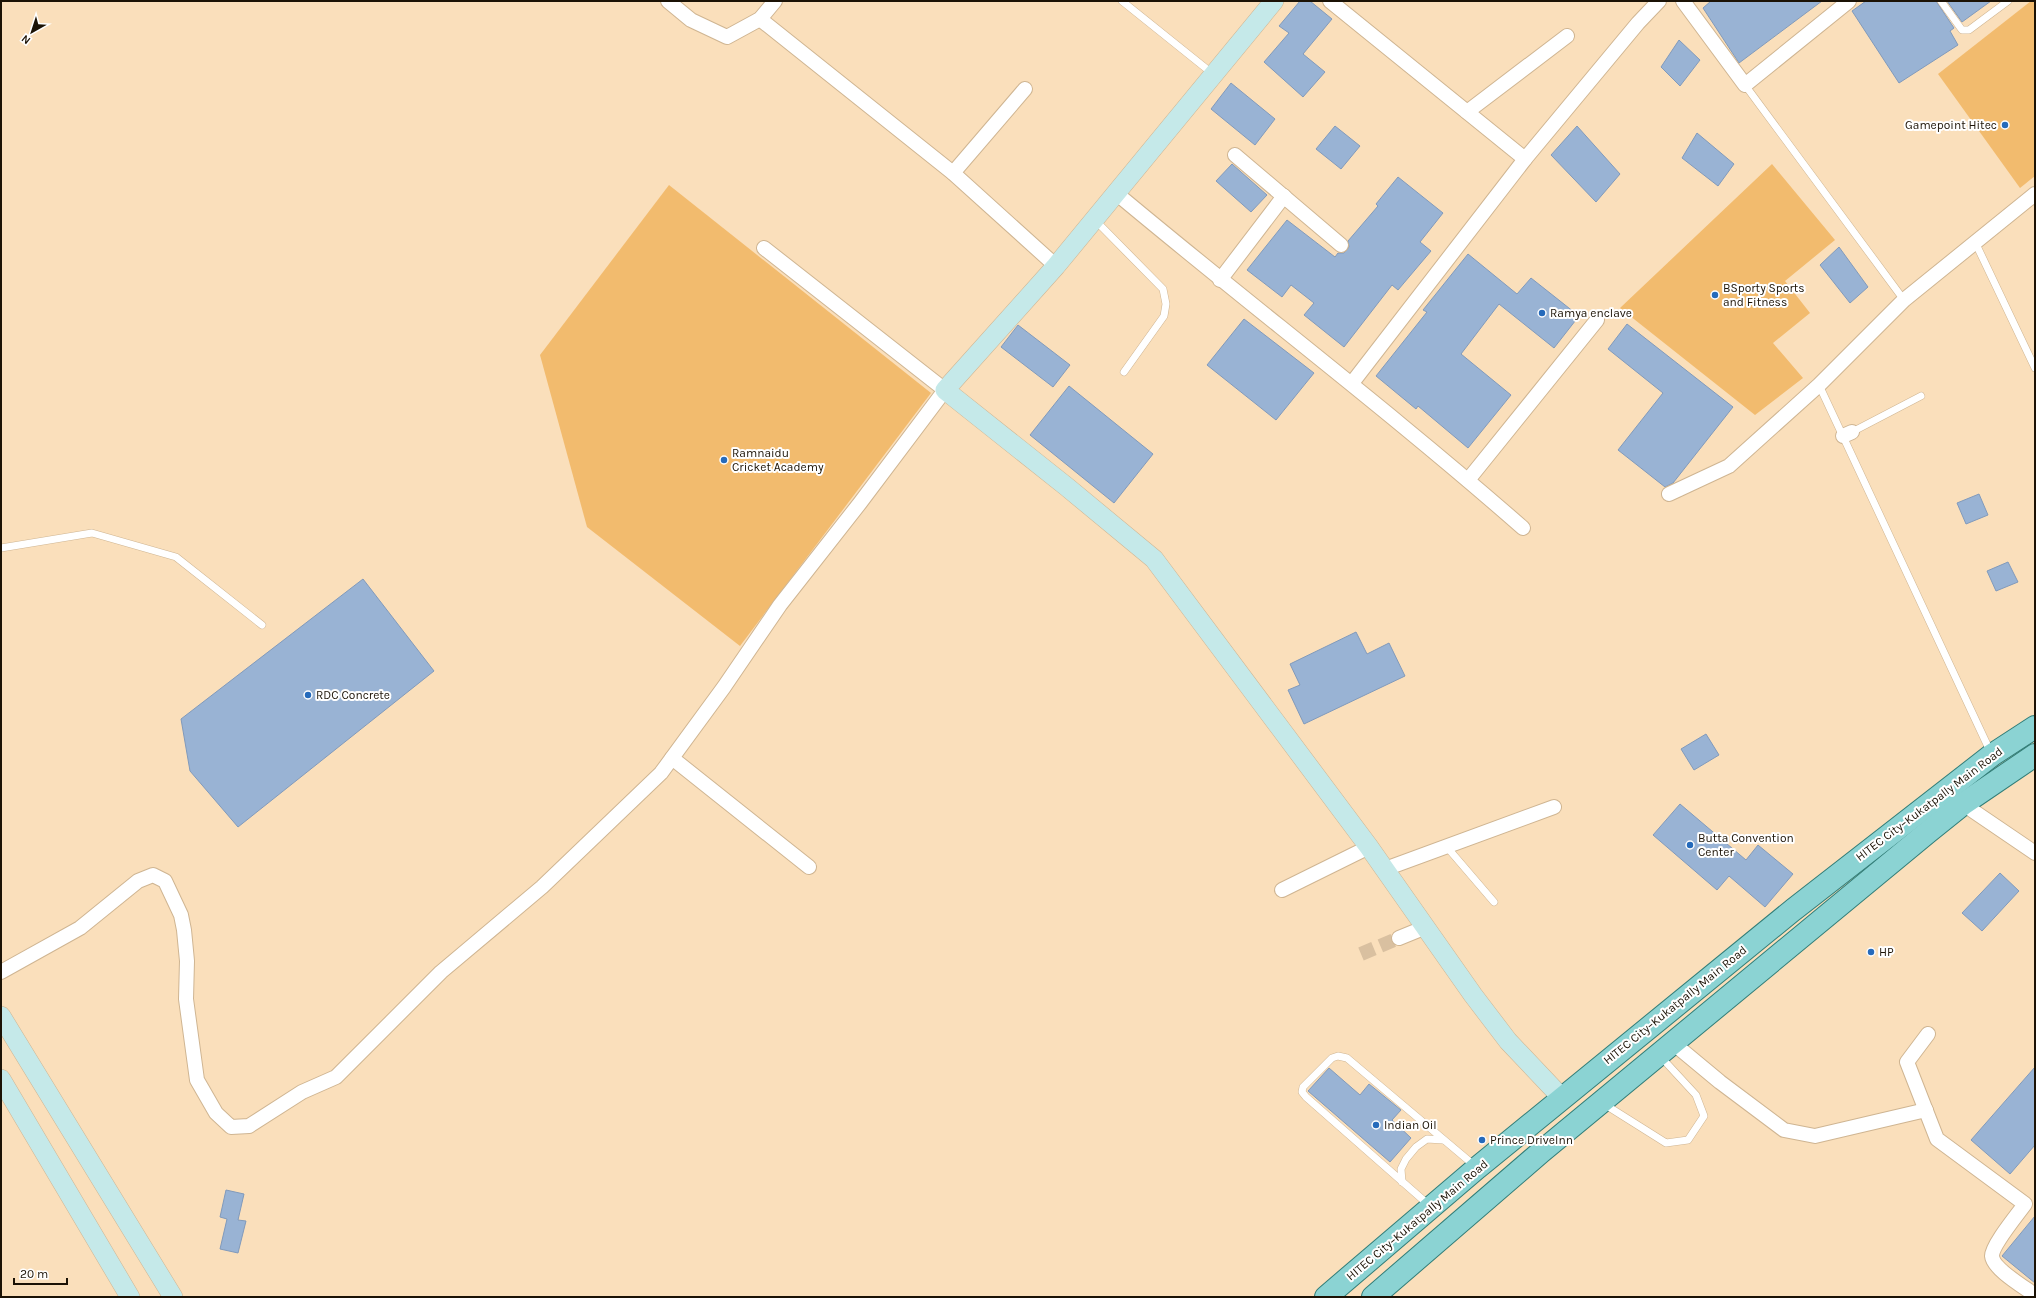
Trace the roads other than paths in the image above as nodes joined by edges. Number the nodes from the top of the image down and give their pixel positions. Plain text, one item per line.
1 (668, 1) edge
2 (775, 1) edge
3 (1122, 1) edge
4 (1274, 1) edge
5 (1330, 1) edge
6 (1658, 1) edge
7 (1683, 1) edge
8 (1849, 1) edge
9 (1941, 1) edge
10 (2008, 1) edge
11 (760, 19) junction
12 (1567, 36) dead end
13 (1213, 74) junction
14 (1745, 85) junction
15 (1025, 89) dead end
16 (1467, 112) junction
17 (1235, 155) dead end
18 (1525, 159) junction
19 (953, 173) junction
20 (1116, 193) junction
21 (2035, 194) edge
22 (1284, 196) junction
23 (1094, 220) junction
24 (1976, 244) junction
25 (1341, 245) dead end
26 (764, 248) dead end
27 (1056, 266) junction
28 (1220, 280) junction
29 (1904, 300) junction
30 (1597, 320) dead end
31 (2035, 368) edge
32 (1124, 372) dead end
33 (1352, 383) junction
34 (1819, 385) junction
35 (945, 390) junction
36 (1921, 396) dead end
37 (1848, 434) junction
38 (1468, 480) junction
39 (1668, 494) dead end
40 (1523, 528) dead end
41 (1, 548) edge
42 (262, 625) dead end
43 (2035, 727) edge
44 (1992, 755) junction
45 (2035, 755) edge
46 (672, 758) junction
47 (1963, 804) junction
48 (1554, 807) dead end
49 (1369, 846) junction
50 (1446, 846) junction
51 (2035, 853) edge
52 (809, 868) dead end
53 (1385, 868) junction
54 (1282, 890) dead end
55 (1494, 902) dead end
56 (1426, 927) junction
57 (1399, 938) tunnel mouth
58 (1, 972) edge
59 (1, 1016) edge
60 (1928, 1034) dead end
61 (1666, 1049) junction
62 (1, 1079) edge
63 (1562, 1098) junction
64 (1602, 1102) junction
65 (1926, 1110) junction
66 (1443, 1140) junction
67 (1477, 1168) junction
68 (1402, 1182) junction
69 (1431, 1207) junction
70 (2035, 1295) edge
71 (130, 1297) edge
72 (173, 1297) edge
73 (1326, 1297) edge
74 (1373, 1297) edge

1 - 11 street
2 - 11 street
3 - 13 lane
4 - 13 street
5 - 16 street
6 - 18 street
7 - 14 street
8 - 14 street
9 - 10 lane
11 - 19 street
12 - 16 street
13 - 20 street
14 - 29 lane
15 - 19 street
16 - 18 street
17 - 22 street
18 - 33 street
19 - 27 street
20 - 23 street
20 - 28 street
21 - 24 street
22 - 25 street
22 - 28 street
23 - 27 street
23 - 32 lane
24 - 29 street
24 - 31 lane
26 - 35 street
27 - 35 street
28 - 33 street
29 - 34 street
30 - 38 street
33 - 38 street
34 - 37 lane
34 - 39 street
35 - 46 street
35 - 49 street
36 - 37 lane
37 - 44 lane
38 - 40 street
41 - 42 lane
43 - 44 main road, HITEC City–Kukatpally Main Road
44 - 63 main road, HITEC City–Kukatpally Main Road
45 - 47 main road, HITEC City–Kukatpally Main Road
46 - 52 street
46 - 58 street
47 - 51 street
47 - 61 main road, HITEC City–Kukatpally Main Road
48 - 50 street
49 - 53 street
49 - 54 street
50 - 53 street
50 - 55 lane
53 - 56 street
56 - 57 street
56 - 63 street
59 - 72 street
60 - 65 street
61 - 64 main road, HITEC City–Kukatpally Main Road
61 - 64 lane
61 - 65 street
62 - 71 street
63 - 67 main road, HITEC City–Kukatpally Main Road
64 - 74 main road, HITEC City–Kukatpally Main Road
65 - 70 street
66 - 67 lane
66 - 68 lane
66 - 68 lane
67 - 69 main road, HITEC City–Kukatpally Main Road
68 - 69 lane
69 - 73 main road, HITEC City–Kukatpally Main Road

